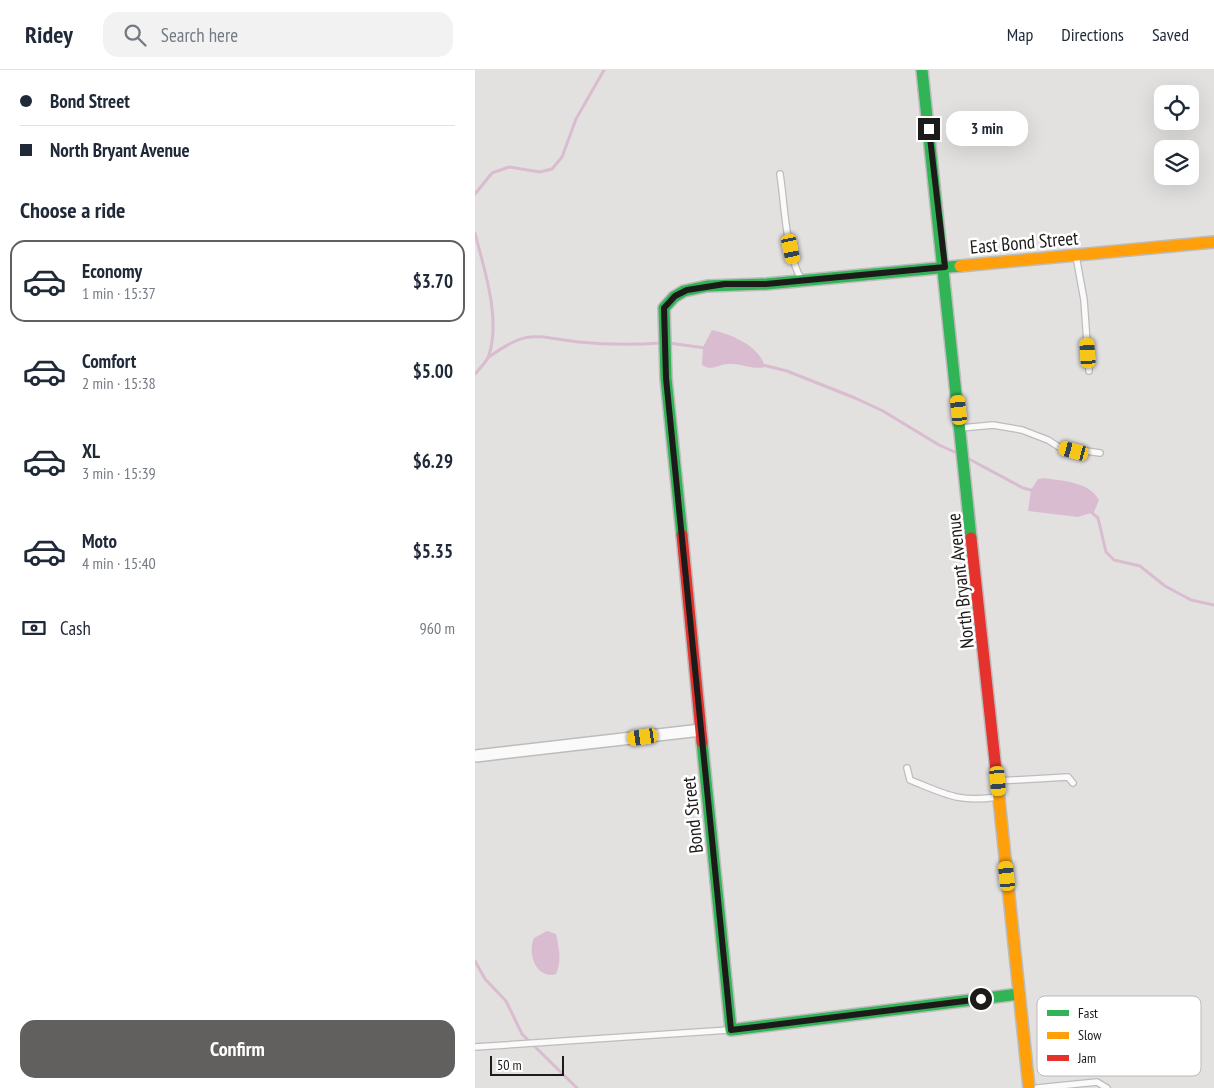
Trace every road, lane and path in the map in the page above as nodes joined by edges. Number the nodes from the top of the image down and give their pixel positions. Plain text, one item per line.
1 (923, 70) edge
2 (780, 174) dead end
3 (1214, 242) edge
4 (1075, 254) junction
5 (945, 267) junction
6 (802, 281) junction
7 (664, 308) joint
8 (1089, 371) dead end
9 (961, 428) junction
10 (1100, 453) dead end
11 (701, 730) junction
12 (477, 756) dead end
13 (907, 768) dead end
14 (998, 781) junction
15 (1073, 783) dead end
16 (999, 797) junction
17 (1019, 994) junction
18 (731, 1030) junction
19 (475, 1047) edge
20 (1029, 1088) edge
21 (1037, 1088) edge
22 (1107, 1088) edge

1 - 5 street, North Bryant Avenue
2 - 6 lane
3 - 4 street, East Bond Street
4 - 5 street, East Bond Street
4 - 8 lane
5 - 6 street, East Bond Street
5 - 9 street, North Bryant Avenue
6 - 7 street, East Bond Street
7 - 11 street, Bond Street
9 - 10 lane
9 - 14 street, North Bryant Avenue
11 - 12 street
11 - 18 street, Bond Street
13 - 16 lane
14 - 15 lane
14 - 16 street, North Bryant Avenue
16 - 17 street, North Bryant Avenue
17 - 18 street
17 - 20 street, North Bryant Avenue
18 - 19 lane
21 - 22 lane

